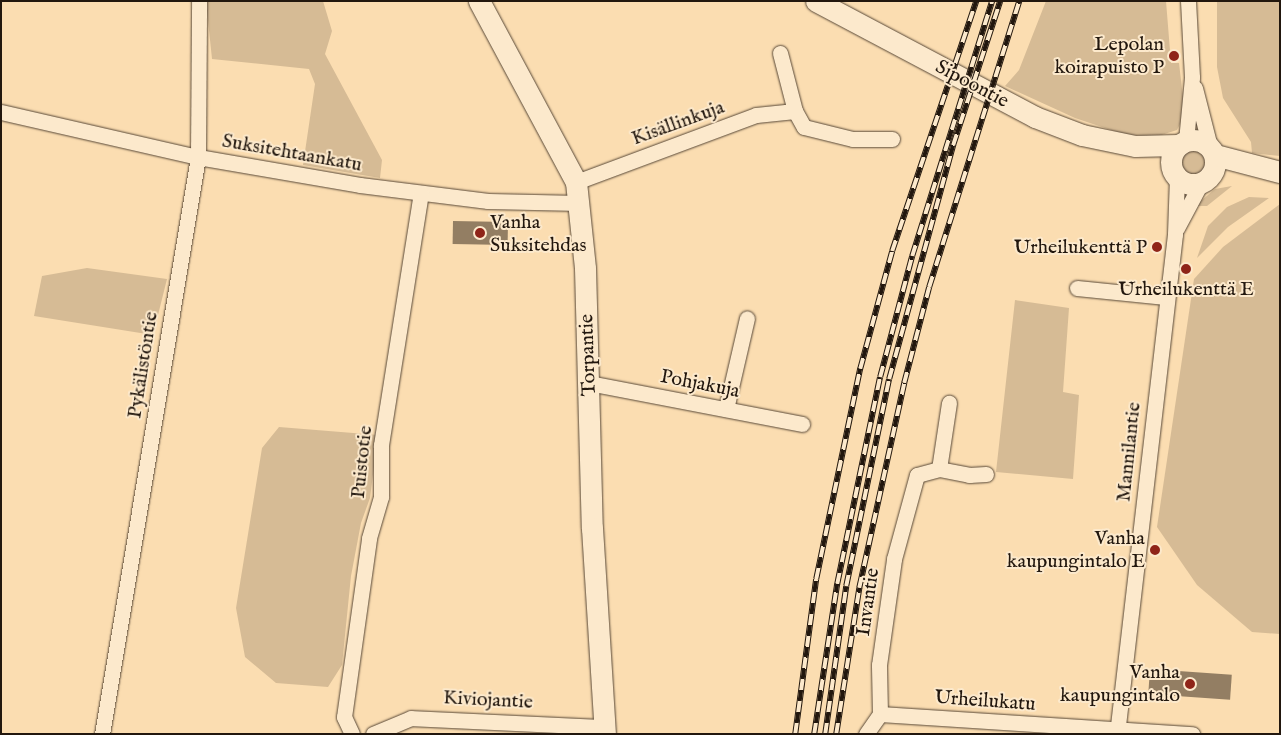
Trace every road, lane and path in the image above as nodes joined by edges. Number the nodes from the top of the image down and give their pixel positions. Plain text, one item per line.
1 (199, 1) edge
2 (479, 1) edge
3 (816, 1) edge
4 (1188, 1) edge
5 (780, 53) dead end
6 (1192, 77) junction
7 (795, 111) junction
8 (1, 112) edge
9 (892, 139) dead end
10 (1182, 143) junction
11 (1135, 146) junction
12 (1213, 151) junction
13 (198, 156) junction
14 (1271, 172) edge
15 (1174, 173) junction
16 (1204, 181) junction
17 (576, 182) junction
18 (421, 193) junction
19 (580, 203) junction
20 (1175, 234) junction
21 (1077, 288) dead end
22 (1166, 297) junction
23 (747, 318) dead end
24 (589, 383) junction
25 (949, 403) dead end
26 (726, 409) junction
27 (802, 424) dead end
28 (939, 468) junction
29 (986, 474) dead end
30 (880, 714) junction
31 (604, 730) edge
32 (1117, 732) edge
33 (102, 734) edge
34 (352, 734) edge
35 (373, 734) edge
36 (866, 734) edge
37 (1192, 734) edge

1 - 13 street, Pykälistöntie
2 - 17 street, Torpantie
3 - 11 street, Sipoontie
4 - 6 street
5 - 7 street
6 - 10 street
6 - 12 street
7 - 9 street
7 - 17 street, Kisällinkuja
8 - 13 street, Suksitehtaankatu
10 - 11 street, Sipoontie
10 - 12 street
10 - 15 street
11 - 15 street, Sipoontie
12 - 14 street
12 - 16 street
13 - 18 street, Suksitehtaankatu
13 - 33 street, Pykälistöntie
14 - 16 street
15 - 16 street
15 - 20 street, Mannilantie
16 - 20 street, Mannilantie
17 - 19 street, Torpantie
18 - 19 street, Suksitehtaankatu
18 - 34 street, Puistotie
19 - 24 street, Torpantie
20 - 22 street, Mannilantie
21 - 22 street
22 - 32 street, Mannilantie
23 - 26 street
24 - 26 street, Pohjakuja
24 - 31 street, Torpantie
25 - 28 street
26 - 27 street, Pohjakuja
28 - 29 street
28 - 30 street, Invantie
30 - 32 street, Urheilukatu
30 - 36 street
31 - 35 street, Kiviojantie
32 - 37 street, Urheilukatu

